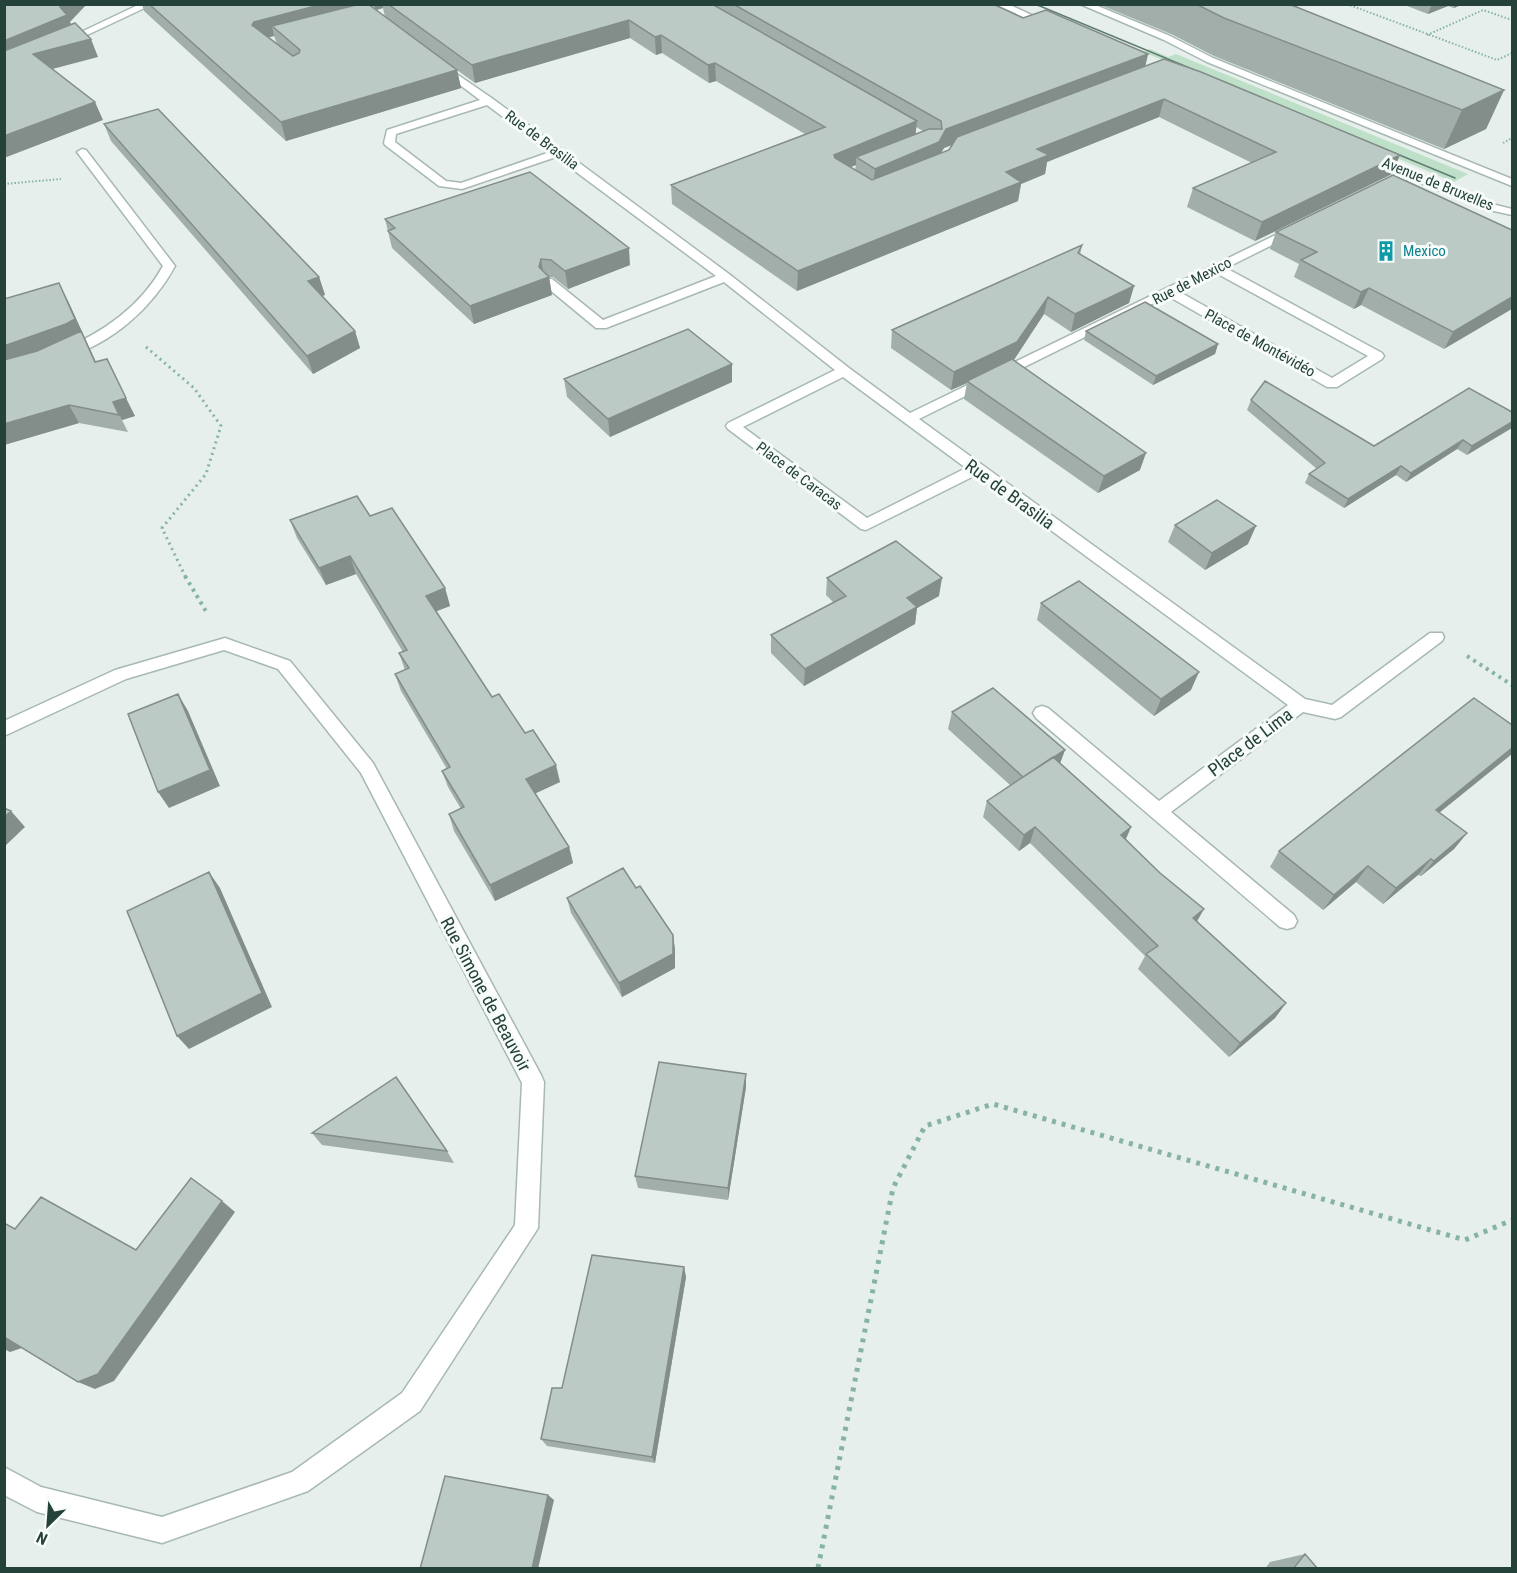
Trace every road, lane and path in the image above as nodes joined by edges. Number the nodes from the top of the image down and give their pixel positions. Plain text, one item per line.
1 (149, 4) edge
2 (999, 4) edge
3 (1084, 4) edge
4 (1347, 4) edge
5 (1512, 20) edge
6 (1065, 32) edge
7 (1426, 35) junction
8 (56, 46) edge
9 (1512, 52) edge
10 (431, 59) edge
11 (489, 101) junction
12 (82, 152) dead end
13 (558, 153) junction
14 (1387, 164) edge
15 (1409, 173) junction
16 (100, 176) junction
17 (1512, 183) edge
18 (4, 184) edge
19 (1368, 194) edge
20 (1512, 212) edge
21 (1303, 226) edge
22 (1217, 268) junction
23 (725, 277) junction
24 (549, 282) edge
25 (1170, 292) junction
26 (118, 323) junction
27 (53, 358) edge
28 (844, 371) junction
29 (910, 418) junction
30 (975, 469) junction
31 (1436, 637) joint
32 (225, 644) junction
33 (1512, 685) edge
34 (1300, 705) junction
35 (1042, 713) dead end
36 (4, 729) edge
37 (1158, 812) junction
38 (1287, 921) dead end
39 (1512, 1220) edge
40 (4, 1480) edge
41 (818, 1569) edge

1 - 8 street
2 - 6 street
3 - 17 street, Avenue de Bruxelles
4 - 7 path
5 - 7 path
7 - 9 path
10 - 11 street, Rue de Brasilia
11 - 13 street, Rue de Brasilia
11 - 13 street
12 - 16 street
13 - 23 street, Rue de Brasilia
14 - 15 street, Avenue de Bruxelles
15 - 19 street
15 - 20 street, Avenue de Bruxelles
16 - 18 path
16 - 26 street
21 - 22 street, Rue de Mexico
22 - 25 street, Rue de Mexico
22 - 25 street, Place de Montévidéo
23 - 24 street
23 - 28 street, Rue de Brasilia
25 - 29 street, Rue de Mexico
26 - 27 street
26 - 32 path
28 - 29 street, Rue de Brasilia
28 - 30 street, Place de Caracas
29 - 30 street, Rue de Brasilia
30 - 34 street, Rue de Brasilia
31 - 33 path
31 - 34 street, Place de Lima
32 - 36 street
32 - 40 street, Rue Simone de Beauvoir
34 - 37 street, Place de Lima
35 - 37 street
37 - 38 street
39 - 41 path

